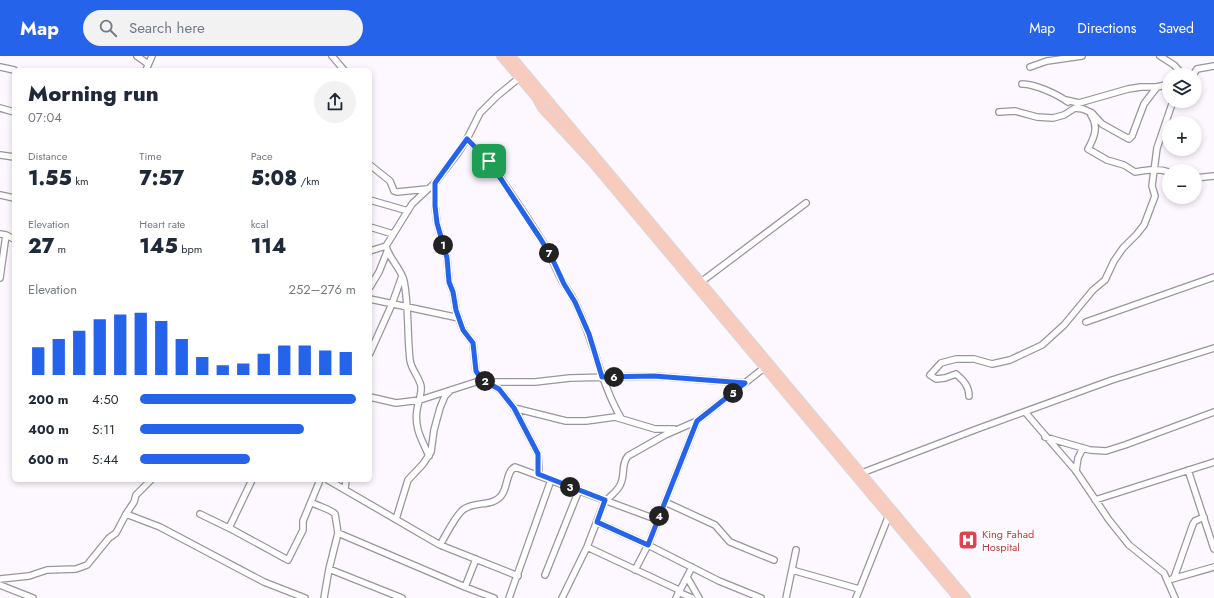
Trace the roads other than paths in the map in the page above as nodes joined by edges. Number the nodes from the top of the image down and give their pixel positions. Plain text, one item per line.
1 (137, 56) edge
2 (152, 56) edge
3 (332, 56) edge
4 (501, 56) edge
5 (511, 56) edge
6 (1082, 56) edge
7 (1160, 56) edge
8 (148, 64) junction
9 (1214, 66) edge
10 (0, 67) edge
11 (1030, 67) dead end
12 (147, 68) edge
13 (342, 68) edge
14 (1177, 68) edge
15 (1202, 68) edge
16 (12, 70) edge
17 (519, 78) junction
18 (1022, 84) dead end
19 (1162, 86) edge
20 (1156, 88) junction
21 (1066, 100) junction
22 (0, 108) edge
23 (1076, 108) junction
24 (1171, 108) edge
25 (1083, 109) junction
26 (12, 111) edge
27 (999, 112) dead end
28 (467, 139) junction
29 (0, 155) edge
30 (12, 157) edge
31 (372, 168) edge
32 (1154, 170) junction
33 (1162, 170) edge
34 (1214, 176) edge
35 (1202, 177) edge
36 (435, 183) junction
37 (428, 188) junction
38 (0, 195) edge
39 (12, 198) edge
40 (372, 201) edge
41 (806, 203) dead end
42 (408, 211) junction
43 (372, 228) edge
44 (0, 234) edge
45 (393, 234) junction
46 (6, 235) junction
47 (12, 238) edge
48 (387, 249) junction
49 (372, 251) edge
50 (402, 276) junction
51 (1214, 277) edge
52 (0, 278) edge
53 (701, 282) junction
54 (372, 284) edge
55 (372, 299) edge
56 (392, 304) junction
57 (408, 307) junction
58 (459, 318) junction
59 (1086, 322) dead end
60 (1214, 348) edge
61 (372, 349) edge
62 (764, 368) junction
63 (602, 377) junction
64 (484, 381) junction
65 (745, 383) junction
66 (450, 390) junction
67 (969, 396) dead end
68 (372, 397) edge
69 (420, 400) junction
70 (514, 408) junction
71 (1025, 412) junction
72 (1214, 412) edge
73 (621, 418) junction
74 (697, 421) junction
75 (681, 428) junction
76 (1045, 436) junction
77 (1083, 448) junction
78 (429, 456) junction
79 (1214, 462) edge
80 (1188, 470) junction
81 (1076, 472) junction
82 (538, 474) junction
83 (858, 474) junction
84 (551, 480) junction
85 (148, 482) edge
86 (251, 482) edge
87 (319, 482) edge
88 (332, 482) edge
89 (346, 482) edge
90 (345, 489) junction
91 (579, 490) junction
92 (606, 500) junction
93 (1095, 500) junction
94 (311, 502) junction
95 (665, 502) junction
96 (126, 514) junction
97 (200, 514) dead end
98 (888, 515) junction
99 (1204, 517) junction
100 (396, 519) junction
101 (658, 520) junction
102 (597, 522) junction
103 (229, 528) junction
104 (338, 533) junction
105 (440, 545) junction
106 (648, 545) junction
107 (587, 547) junction
108 (1214, 549) edge
109 (796, 550) dead end
110 (476, 559) junction
111 (774, 560) dead end
112 (692, 567) junction
113 (1214, 567) edge
114 (329, 569) junction
115 (635, 570) junction
116 (792, 570) junction
117 (545, 575) dead end
118 (518, 576) junction
119 (687, 577) junction
120 (1174, 578) junction
121 (0, 579) edge
122 (1168, 580) junction
123 (0, 585) edge
124 (465, 587) junction
125 (860, 589) junction
126 (679, 591) junction
127 (26, 597) edge
128 (33, 598) edge
129 (305, 598) edge
130 (324, 598) edge
131 (402, 598) edge
132 (494, 598) edge
133 (509, 598) edge
134 (562, 598) edge
135 (676, 598) edge
136 (692, 598) edge
137 (698, 598) edge
138 (761, 598) edge
139 (786, 598) edge
140 (856, 598) edge
141 (958, 598) edge
142 (966, 598) edge
143 (1175, 598) edge

1 - 8 street
2 - 8 street
3 - 13 street
4 - 17 main road
5 - 53 main road
6 - 11 street
7 - 14 street
8 - 12 street
9 - 15 street
10 - 16 street
17 - 28 street
17 - 62 main road
18 - 21 street
19 - 20 street
20 - 21 street
20 - 25 street
21 - 23 street
22 - 26 street
23 - 25 street
23 - 27 street
24 - 32 street
25 - 32 street
28 - 36 street
28 - 63 street
29 - 30 street
31 - 37 street
32 - 33 street
32 - 67 street
34 - 35 street
36 - 37 street
36 - 58 street
37 - 42 street
38 - 39 street
40 - 42 street
41 - 53 street
42 - 45 street
43 - 45 street
44 - 46 street
45 - 48 street
46 - 47 street
46 - 52 street
48 - 49 street
48 - 50 street
48 - 54 street
50 - 56 street
50 - 57 street
51 - 59 street
53 - 83 main road
55 - 56 street
56 - 57 street
56 - 61 street
57 - 58 street
57 - 69 street
58 - 64 street
60 - 71 street
62 - 65 street
62 - 83 main road
63 - 64 street
63 - 65 street
63 - 73 street
64 - 66 street
64 - 70 street
65 - 74 street
66 - 69 street
66 - 78 street
68 - 69 street
69 - 78 street
70 - 73 street
70 - 82 street
71 - 76 street
71 - 83 street
72 - 77 street
73 - 75 street
74 - 75 street
74 - 95 street
75 - 92 street
76 - 77 street
76 - 81 street
77 - 81 street
78 - 100 street
79 - 80 street
80 - 93 street
80 - 99 street
81 - 93 street
82 - 84 street
82 - 105 street
83 - 98 main road
83 - 142 main road
84 - 91 street
84 - 118 street
85 - 96 street
86 - 103 street
87 - 94 street
88 - 90 street
89 - 90 street
90 - 100 street
91 - 92 street
91 - 117 street
92 - 101 street
92 - 102 street
93 - 122 street
94 - 103 street
94 - 104 street
95 - 101 street
95 - 111 street
96 - 121 street
96 - 129 street
97 - 103 street
98 - 125 street
98 - 141 main road
99 - 108 street
99 - 120 street
100 - 105 street
101 - 106 street
102 - 106 street
102 - 107 street
104 - 114 street
104 - 124 street
105 - 110 street
106 - 112 street
106 - 115 street
107 - 115 street
107 - 134 street
109 - 116 street
110 - 118 street
110 - 124 street
112 - 119 street
112 - 138 street
113 - 120 street
114 - 130 street
114 - 131 street
115 - 126 street
116 - 125 street
116 - 139 street
118 - 133 street
119 - 126 street
119 - 137 street
120 - 122 street
122 - 143 street
123 - 127 street
124 - 132 street
125 - 140 street
126 - 135 street
126 - 136 street
127 - 128 street

